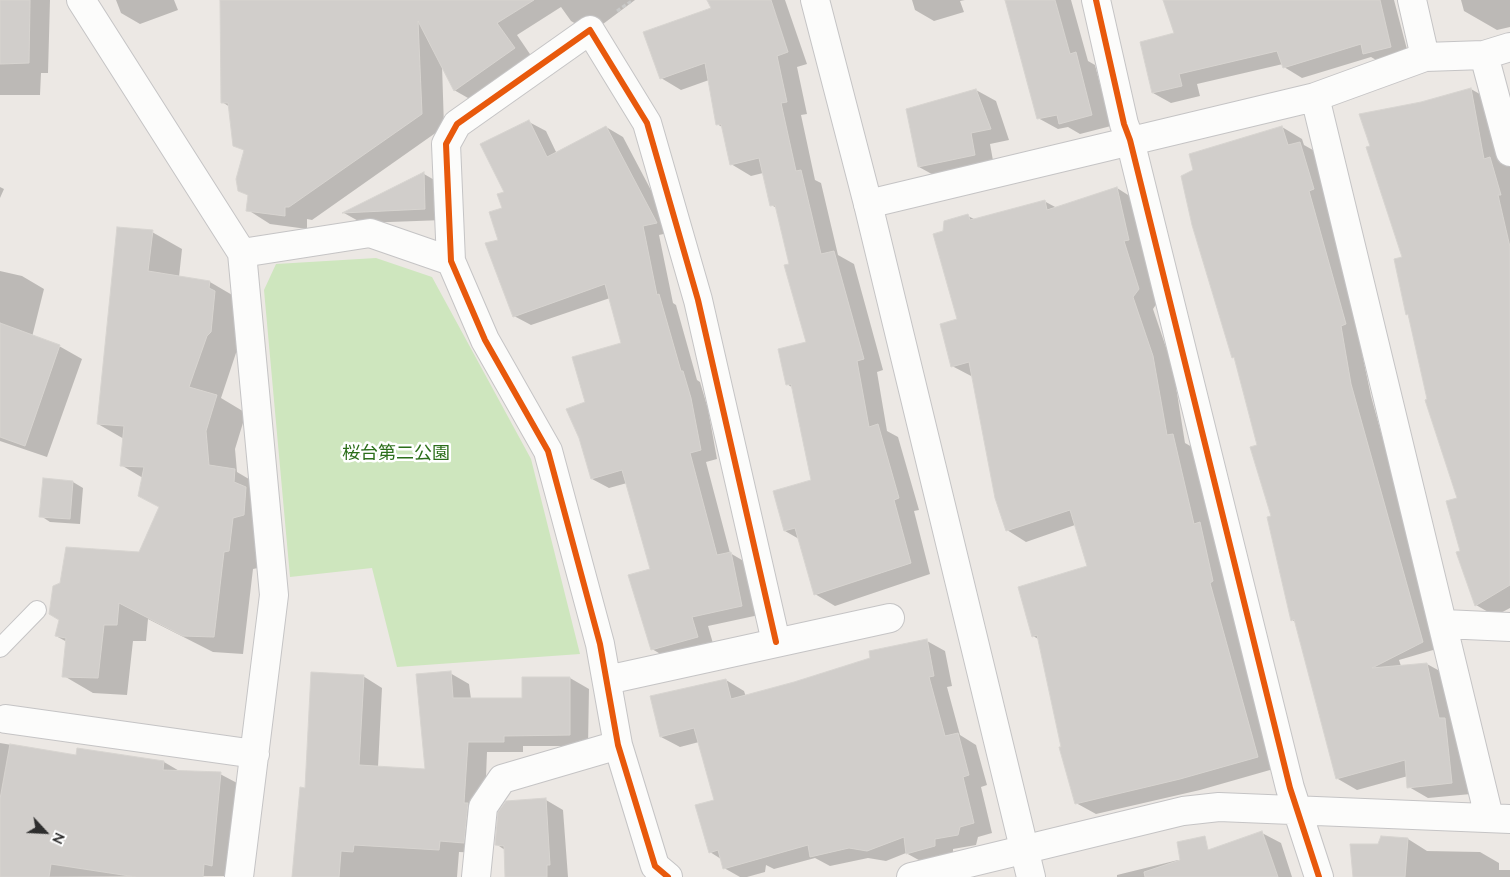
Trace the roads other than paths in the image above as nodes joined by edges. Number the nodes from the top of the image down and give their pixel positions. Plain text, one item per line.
1 (81, 0) edge
2 (815, 0) edge
3 (1096, 0) edge
4 (1412, 0) edge
5 (1510, 47) edge
6 (1484, 55) junction
7 (1425, 57) junction
8 (1316, 97) junction
9 (1130, 140) junction
10 (1510, 152) edge
11 (868, 204) junction
12 (242, 253) junction
13 (451, 261) junction
14 (37, 610) dead end
15 (890, 618) dead end
16 (1444, 624) junction
17 (1510, 626) edge
18 (776, 642) junction
19 (0, 648) edge
20 (607, 680) junction
21 (6, 719) dead end
22 (618, 745) junction
23 (255, 754) junction
24 (1298, 812) junction
25 (1500, 818) edge
26 (1024, 850) junction
27 (239, 877) edge
28 (476, 877) edge
29 (668, 877) edge
30 (911, 877) edge
31 (1031, 877) edge
32 (1319, 877) edge

1 - 12 street
2 - 11 street
3 - 9 street
4 - 7 street
5 - 6 street
6 - 7 street
6 - 10 street
7 - 8 street
8 - 9 street
8 - 16 street
9 - 11 street
9 - 24 street
11 - 26 street
12 - 13 street
12 - 23 street
13 - 18 street
13 - 20 street
14 - 19 lane
15 - 18 street
16 - 17 street
16 - 25 street
18 - 20 street
20 - 22 street
21 - 23 street
22 - 28 street
22 - 29 street
23 - 27 street
24 - 25 street
24 - 26 street
24 - 32 street
26 - 30 street
26 - 31 street

